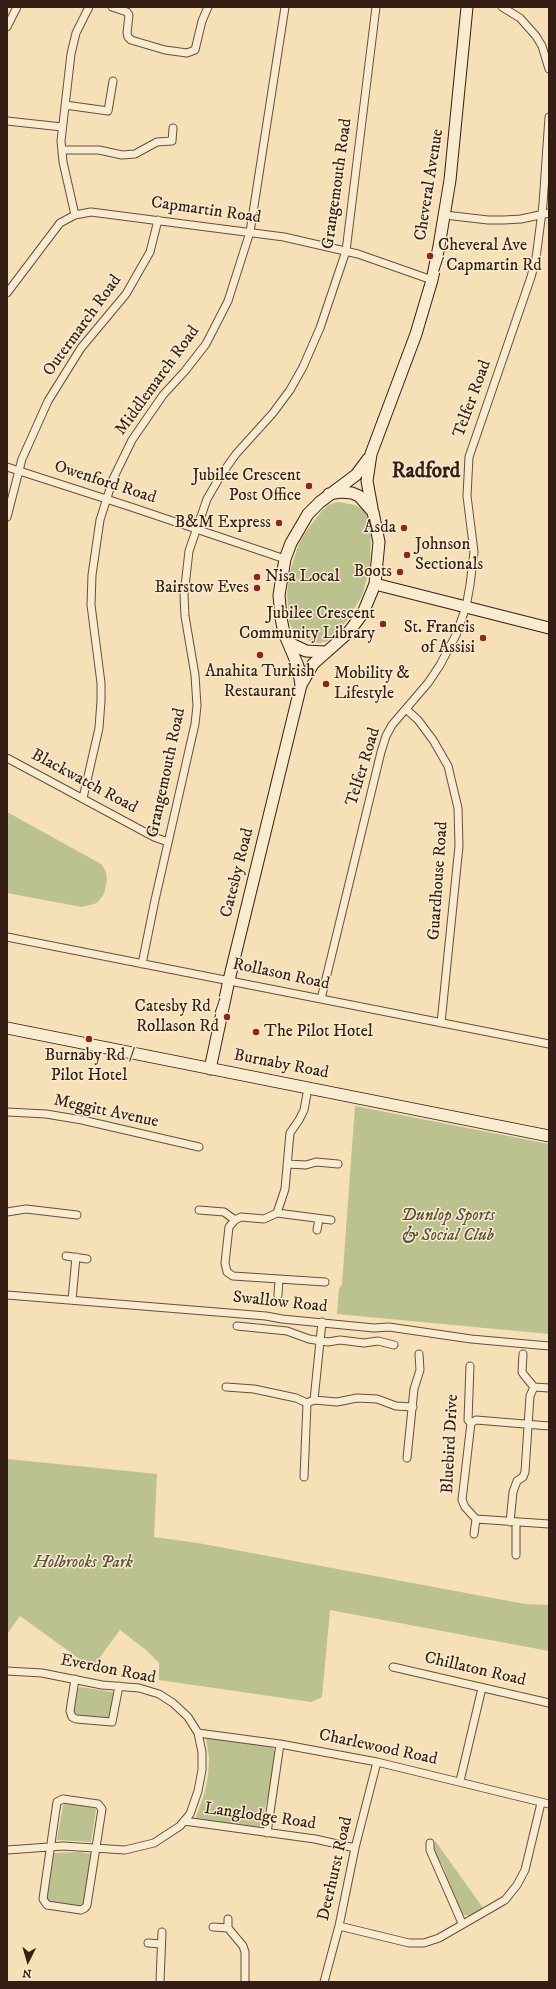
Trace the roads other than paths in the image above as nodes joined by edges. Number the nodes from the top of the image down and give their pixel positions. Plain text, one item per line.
1 (17, 7) edge
2 (89, 7) edge
3 (112, 7) edge
4 (208, 7) edge
5 (285, 7) edge
6 (376, 7) edge
7 (467, 7) edge
8 (502, 7) edge
9 (130, 9) edge
10 (7, 27) edge
11 (549, 69) edge
12 (113, 81) dead end
13 (66, 105) junction
14 (549, 118) edge
15 (7, 121) edge
16 (62, 127) junction
17 (174, 128) dead end
18 (62, 150) junction
19 (549, 213) edge
20 (75, 215) junction
21 (445, 215) junction
22 (541, 215) junction
23 (158, 220) junction
24 (250, 232) junction
25 (346, 251) junction
26 (432, 280) junction
27 (7, 292) edge
28 (371, 454) junction
29 (7, 467) edge
30 (19, 471) junction
31 (367, 481) junction
32 (341, 487) junction
33 (329, 494) junction
34 (106, 500) junction
35 (373, 512) junction
36 (7, 517) edge
37 (195, 529) junction
38 (285, 559) junction
39 (375, 584) junction
40 (466, 607) junction
41 (549, 628) edge
42 (289, 643) junction
43 (325, 652) junction
44 (301, 685) junction
45 (406, 709) junction
46 (7, 758) edge
47 (83, 798) junction
48 (168, 842) junction
49 (7, 937) edge
50 (142, 964) junction
51 (229, 980) junction
52 (321, 999) junction
53 (441, 1023) junction
54 (7, 1028) edge
55 (549, 1044) edge
56 (210, 1069) junction
57 (308, 1088) junction
58 (7, 1112) edge
59 (549, 1136) edge
60 (199, 1147) dead end
61 (287, 1164) junction
62 (338, 1164) dead end
63 (198, 1210) dead end
64 (7, 1212) edge
65 (277, 1213) junction
66 (77, 1215) dead end
67 (319, 1219) junction
68 (235, 1220) junction
69 (331, 1220) dead end
70 (317, 1230) dead end
71 (66, 1256) dead end
72 (76, 1258) junction
73 (87, 1259) dead end
74 (280, 1279) junction
75 (325, 1282) dead end
76 (7, 1294) edge
77 (278, 1295) dead end
78 (72, 1300) junction
79 (322, 1322) junction
80 (237, 1326) dead end
81 (320, 1341) junction
82 (394, 1345) dead end
83 (549, 1346) edge
84 (419, 1354) dead end
85 (523, 1354) dead end
86 (470, 1366) dead end
87 (226, 1386) dead end
88 (534, 1387) junction
89 (549, 1388) edge
90 (310, 1401) junction
91 (413, 1407) junction
92 (471, 1423) junction
93 (528, 1424) junction
94 (549, 1426) edge
95 (407, 1458) dead end
96 (304, 1477) dead end
97 (476, 1519) junction
98 (513, 1522) junction
99 (549, 1524) edge
100 (474, 1534) dead end
101 (516, 1555) dead end
102 (393, 1667) dead end
103 (7, 1671) edge
104 (75, 1679) junction
105 (119, 1686) junction
106 (482, 1688) junction
107 (549, 1703) edge
108 (198, 1732) junction
109 (280, 1744) junction
110 (377, 1762) junction
111 (460, 1782) junction
112 (541, 1802) junction
113 (549, 1804) edge
114 (184, 1821) junction
115 (267, 1833) junction
116 (430, 1843) dead end
117 (51, 1847) junction
118 (96, 1848) junction
119 (355, 1848) junction
120 (7, 1850) edge
121 (228, 1919) dead end
122 (462, 1923) junction
123 (339, 1926) junction
124 (213, 1927) dead end
125 (228, 1928) junction
126 (162, 1932) dead end
127 (148, 1943) dead end
128 (161, 1944) junction
129 (160, 1982) edge
130 (245, 1982) edge
131 (324, 1982) edge

1 - 10 street
2 - 13 street
3 - 9 street
4 - 9 street
5 - 24 street, Middlemarch Road
6 - 25 street, Grangemouth Road
7 - 21 street, Cheveral Avenue
8 - 11 street
12 - 13 street
13 - 16 street
14 - 22 street, Telfer Road
15 - 16 street
16 - 18 street
17 - 18 street
18 - 20 street
19 - 22 street
20 - 23 street, Capmartin Road
20 - 27 street, Capmartin Road
21 - 22 street
21 - 26 street, Cheveral Avenue
22 - 40 street, Telfer Road
23 - 24 street, Capmartin Road
23 - 30 street, Outermarch Road
24 - 25 street, Capmartin Road
24 - 34 street, Middlemarch Road
25 - 26 street, Capmartin Road
25 - 37 street, Grangemouth Road
26 - 28 street, Cheveral Avenue
28 - 31 street, Cheveral Avenue
28 - 32 street, Cheveral Avenue
29 - 30 street, Owenford Road
30 - 34 street, Owenford Road
30 - 36 street, Outermarch Road
31 - 32 street
31 - 35 street, Cheveral Avenue
32 - 33 street, Cheveral Avenue
33 - 35 street
33 - 38 street
34 - 37 street, Owenford Road
34 - 47 street, Middlemarch Road
35 - 39 street
37 - 38 street, Owenford Road
37 - 48 street, Grangemouth Road
38 - 42 street
39 - 40 street
39 - 43 street
40 - 41 street
40 - 45 street, Telfer Road
42 - 43 street
42 - 44 street, Catesby Road
43 - 44 street, Catesby Road
44 - 51 street, Catesby Road
45 - 52 street, Telfer Road
45 - 53 street, Guardhouse Road
46 - 47 street, Blackwatch Road
47 - 48 street, Blackwatch Road
48 - 50 street, Grangemouth Road
49 - 50 street, Rollason Road
50 - 51 street, Rollason Road
51 - 52 street, Rollason Road
51 - 56 street, Catesby Road
52 - 53 street, Rollason Road
53 - 55 street, Rollason Road
54 - 56 street, Burnaby Road
56 - 57 street, Burnaby Road
57 - 59 street, Burnaby Road
57 - 61 street
58 - 60 street, Meggitt Avenue
61 - 62 street
61 - 65 street
63 - 68 street
64 - 66 street
65 - 67 street
65 - 68 street
67 - 69 street
67 - 70 street
68 - 74 street
71 - 72 street
72 - 73 street
72 - 78 street
74 - 75 street
74 - 77 street
76 - 78 street, Swallow Road
78 - 79 street, Swallow Road
79 - 81 street
79 - 83 street, Swallow Road
80 - 81 street
81 - 82 street
81 - 90 street
84 - 91 street
85 - 88 street
86 - 92 street, Bluebird Drive
87 - 90 street
88 - 89 street
88 - 93 street
90 - 91 street
90 - 96 street
91 - 95 street
92 - 93 street
92 - 97 street, Bluebird Drive
93 - 94 street
93 - 98 street
97 - 98 street
97 - 100 street
98 - 99 street
98 - 101 street
102 - 106 street, Chillaton Road
103 - 104 street, Everdon Road
104 - 105 street, Everdon Road
104 - 105 street
105 - 108 street, Everdon Road
106 - 107 street, Chillaton Road
106 - 111 street
108 - 109 street, Charlewood Road
108 - 114 street, Everdon Road
109 - 110 street, Charlewood Road
109 - 115 street
110 - 111 street, Charlewood Road
110 - 119 street, Deerhurst Road
111 - 112 street, Charlewood Road
112 - 113 street, Charlewood Road
112 - 122 street
114 - 115 street, Langlodge Road
114 - 118 street, Everdon Road
115 - 119 street, Langlodge Road
116 - 122 street
117 - 118 street, Everdon Road
117 - 118 street
117 - 118 street
117 - 120 street, Everdon Road
119 - 123 street, Deerhurst Road
121 - 125 street
122 - 123 street
123 - 131 street, Deerhurst Road
124 - 125 street
125 - 130 street
126 - 128 street
127 - 128 street
128 - 129 street

